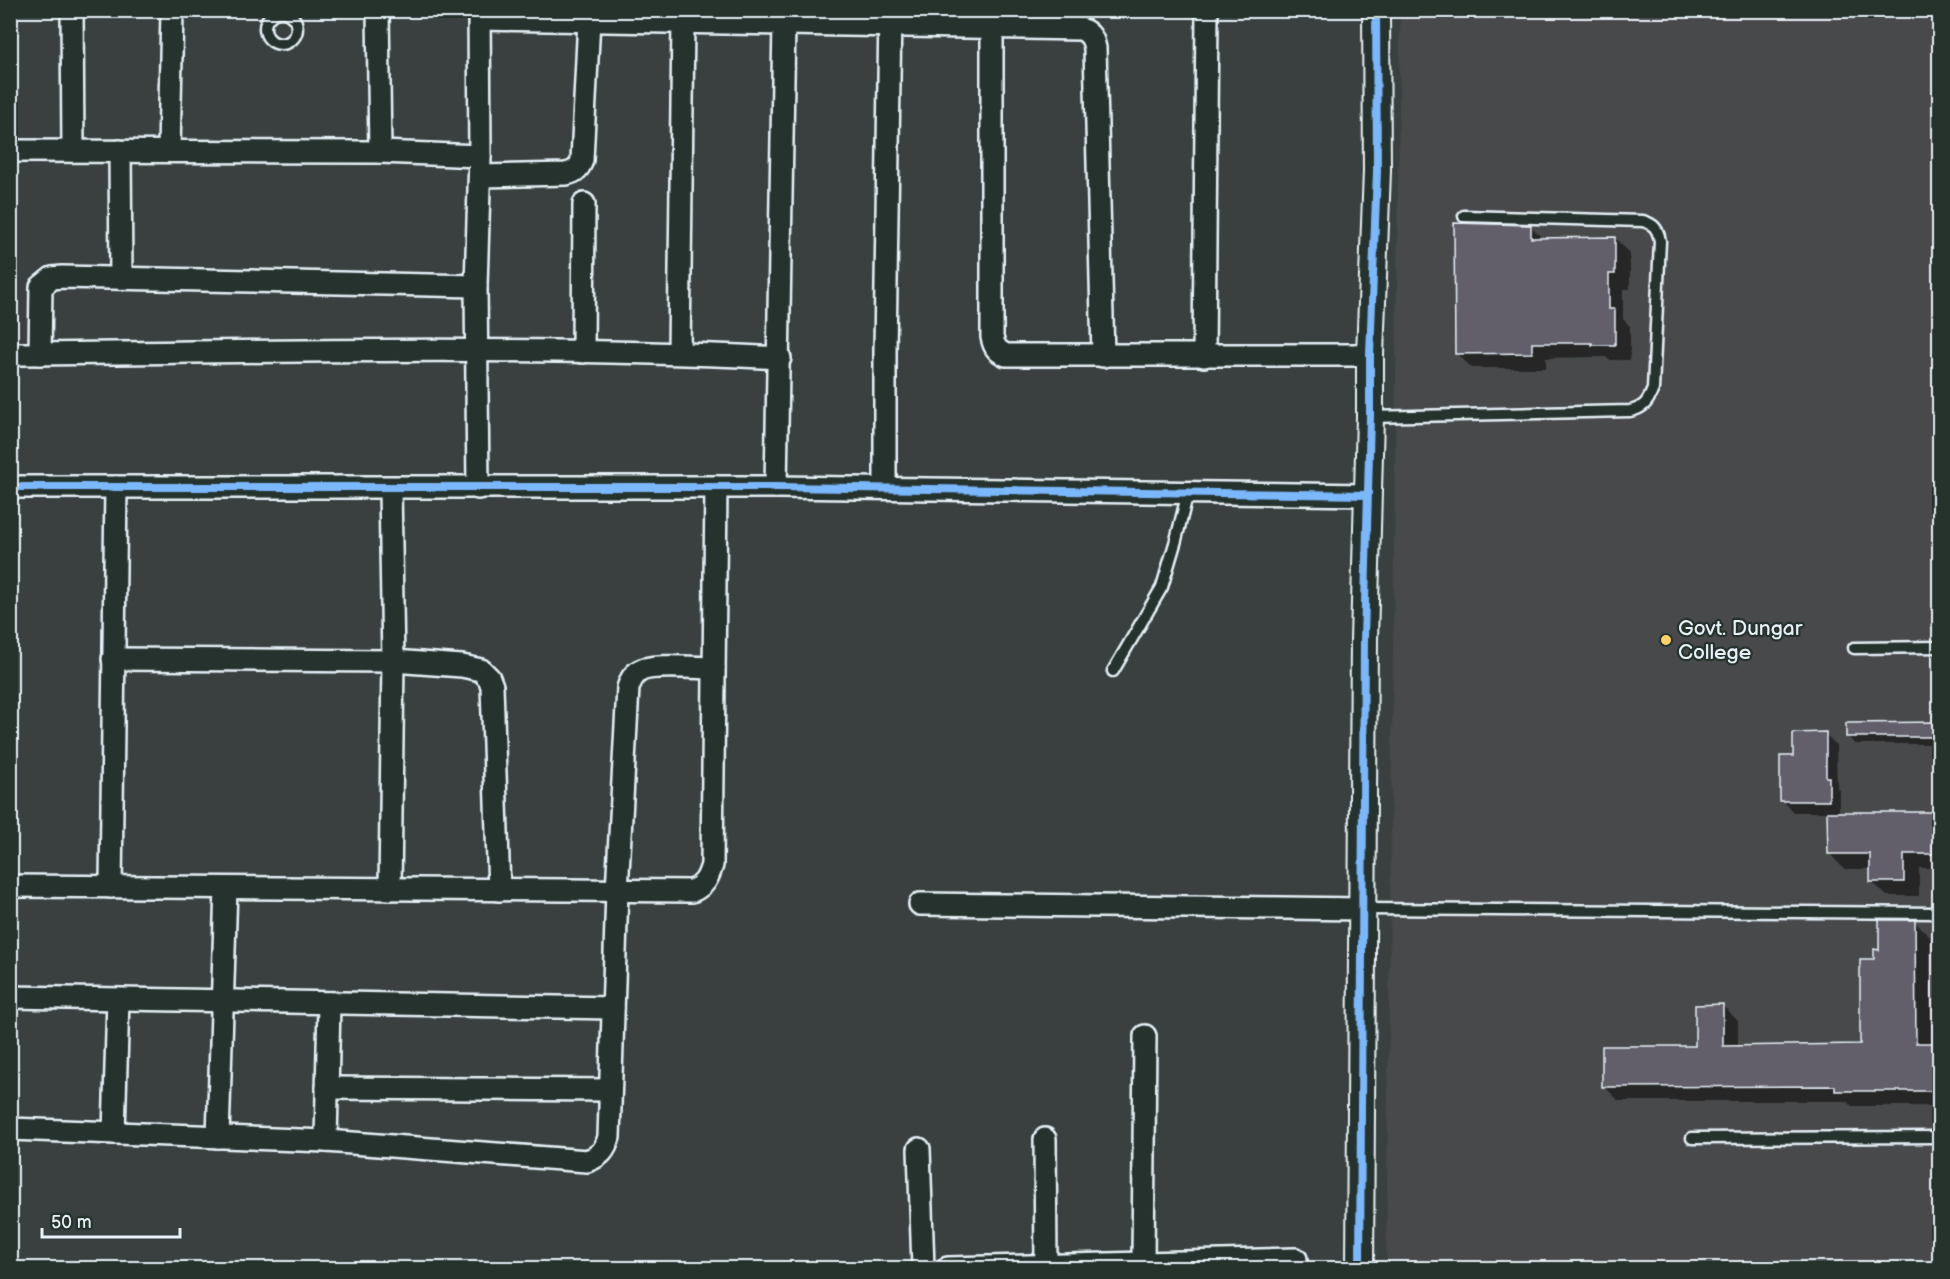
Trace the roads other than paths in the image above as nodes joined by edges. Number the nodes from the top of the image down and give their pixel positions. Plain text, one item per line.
1 (72, 10) edge
2 (172, 10) edge
3 (378, 10) edge
4 (1208, 10) edge
5 (1376, 10) edge
6 (479, 15) edge
7 (670, 17) edge
8 (890, 18) edge
9 (589, 20) junction
10 (784, 22) junction
11 (992, 27) junction
12 (10, 151) edge
13 (73, 151) junction
14 (169, 151) junction
15 (120, 152) junction
16 (380, 152) junction
17 (480, 166) junction
18 (584, 204) dead end
19 (1464, 216) dead end
20 (122, 278) junction
21 (476, 286) junction
22 (476, 351) junction
23 (583, 352) junction
24 (679, 353) junction
25 (10, 354) edge
26 (40, 354) junction
27 (1370, 355) junction
28 (1103, 356) junction
29 (1204, 356) junction
30 (780, 358) junction
31 (1370, 417) junction
32 (10, 487) edge
33 (116, 487) junction
34 (716, 487) junction
35 (776, 487) junction
36 (390, 488) junction
37 (478, 488) junction
38 (885, 488) junction
39 (1188, 492) junction
40 (1367, 495) junction
41 (1940, 647) edge
42 (1854, 648) dead end
43 (113, 659) junction
44 (393, 661) junction
45 (714, 668) junction
46 (1113, 671) dead end
47 (10, 886) edge
48 (111, 887) junction
49 (226, 888) junction
50 (390, 889) junction
51 (499, 890) junction
52 (616, 891) junction
53 (920, 904) dead end
54 (1363, 909) junction
55 (1940, 913) edge
56 (10, 997) edge
57 (118, 999) junction
58 (222, 1001) junction
59 (329, 1003) junction
60 (613, 1008) junction
61 (1145, 1036) dead end
62 (327, 1088) junction
63 (610, 1090) junction
64 (10, 1129) edge
65 (114, 1133) junction
66 (218, 1137) junction
67 (1940, 1137) edge
68 (1692, 1138) dead end
69 (1045, 1139) dead end
70 (326, 1141) junction
71 (919, 1149) dead end
72 (1296, 1259) dead end
73 (1143, 1263) junction
74 (1046, 1266) junction
75 (923, 1269) edge
76 (948, 1269) edge
77 (1360, 1269) edge

1 - 13 street
2 - 14 street
3 - 16 street
4 - 29 street
5 - 27 street
6 - 9 street
6 - 17 street
7 - 9 street
7 - 10 street
7 - 24 street
8 - 10 street
8 - 11 street
8 - 38 street
9 - 17 street
10 - 30 street
11 - 28 street
11 - 28 street
12 - 13 street
13 - 15 street
14 - 15 street
14 - 16 street
15 - 20 street
16 - 17 street
17 - 21 street
18 - 23 street
19 - 31 lane
20 - 21 street
20 - 26 street
21 - 22 street
22 - 23 street
22 - 26 street
22 - 37 street
23 - 24 street
24 - 30 street
25 - 26 street
27 - 29 street
27 - 31 street
28 - 29 street
30 - 35 street
31 - 40 street
32 - 33 street
33 - 36 street
33 - 43 street
34 - 35 street
34 - 37 street
34 - 45 street
35 - 38 street
36 - 37 street
36 - 44 street
38 - 39 street
39 - 40 street
39 - 46 lane
40 - 54 street
41 - 42 lane
43 - 44 street
43 - 48 street
44 - 50 street
44 - 51 street
45 - 52 street
45 - 52 street
47 - 48 street
48 - 49 street
49 - 50 street
49 - 58 street
50 - 51 street
51 - 52 street
52 - 60 street
53 - 54 street
54 - 55 lane
54 - 77 street
56 - 57 street
57 - 58 street
57 - 65 street
58 - 59 street
58 - 66 street
59 - 60 street
59 - 62 street
60 - 63 street
61 - 73 street
62 - 63 street
62 - 70 street
63 - 70 street
64 - 65 street
65 - 66 street
66 - 70 street
67 - 68 lane
69 - 74 street
71 - 75 street
72 - 73 street
73 - 74 street
74 - 76 street

